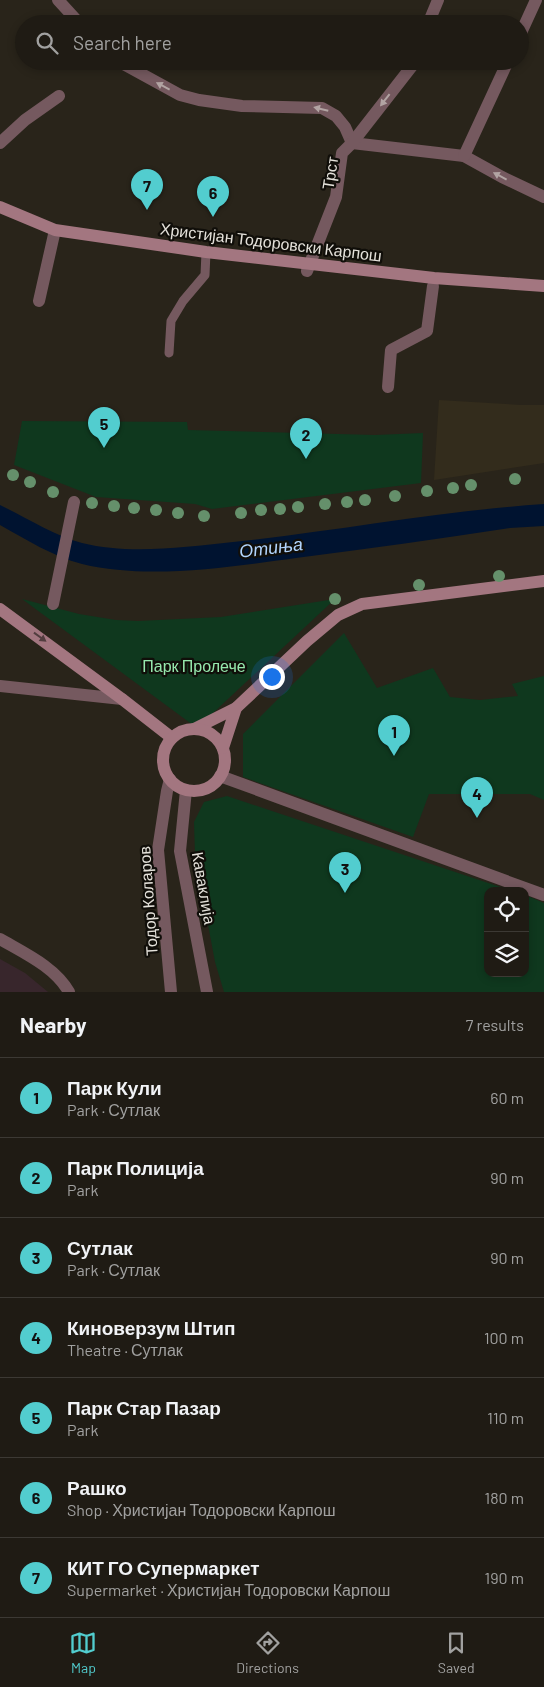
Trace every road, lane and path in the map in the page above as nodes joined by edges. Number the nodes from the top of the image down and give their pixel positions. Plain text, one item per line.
1 (58, 0) edge
2 (438, 0) edge
3 (536, 0) edge
4 (72, 15) edge
5 (432, 15) edge
6 (529, 15) edge
7 (134, 70) edge
8 (409, 70) edge
9 (504, 70) edge
10 (59, 96) dead end
11 (0, 143) edge
12 (352, 143) junction
13 (464, 156) junction
14 (544, 197) edge
15 (0, 207) edge
16 (0, 215) edge
17 (55, 234) junction
18 (206, 256) junction
19 (313, 267) junction
20 (433, 286) junction
21 (544, 286) edge
22 (544, 295) edge
23 (39, 301) dead end
24 (169, 353) dead end
25 (388, 387) dead end
26 (73, 506) dead end
27 (544, 581) edge
28 (54, 599) dead end
29 (0, 609) edge
30 (0, 686) edge
31 (122, 699) junction
32 (236, 708) junction
33 (194, 729) junction
34 (172, 738) junction
35 (223, 748) junction
36 (220, 776) junction
37 (170, 779) junction
38 (186, 790) junction
39 (544, 895) edge
40 (0, 939) edge
41 (69, 992) edge
42 (171, 992) edge
43 (207, 992) edge

1 - 4 street
2 - 5 street
3 - 6 street
12 -> 7 street
8 -> 12 street, Трст
9 - 13 street
10 - 11 street
12 - 13 street
12 - 19 street, Трст
14 -> 13 street
15 - 17 street
16 - 17 street
17 - 18 street, Христијан Тодоровски Карпош
17 - 23 street
18 - 19 street, Христијан Тодоровски Карпош
18 - 24 lane
19 - 20 street
19 - 21 street, Христијан Тодоровски Карпош
20 - 22 street
20 - 25 street
26 - 28 street
27 - 32 street
29 -> 31 street
30 - 31 street
31 - 34 street
32 - 33 street
32 - 35 street
33 - 34 street
33 - 35 street
34 - 37 street
35 - 36 street
36 - 38 street
36 - 39 street
37 - 38 street
37 - 42 street, Тодор Коларов
38 - 43 street, Каваклија
40 - 41 street

